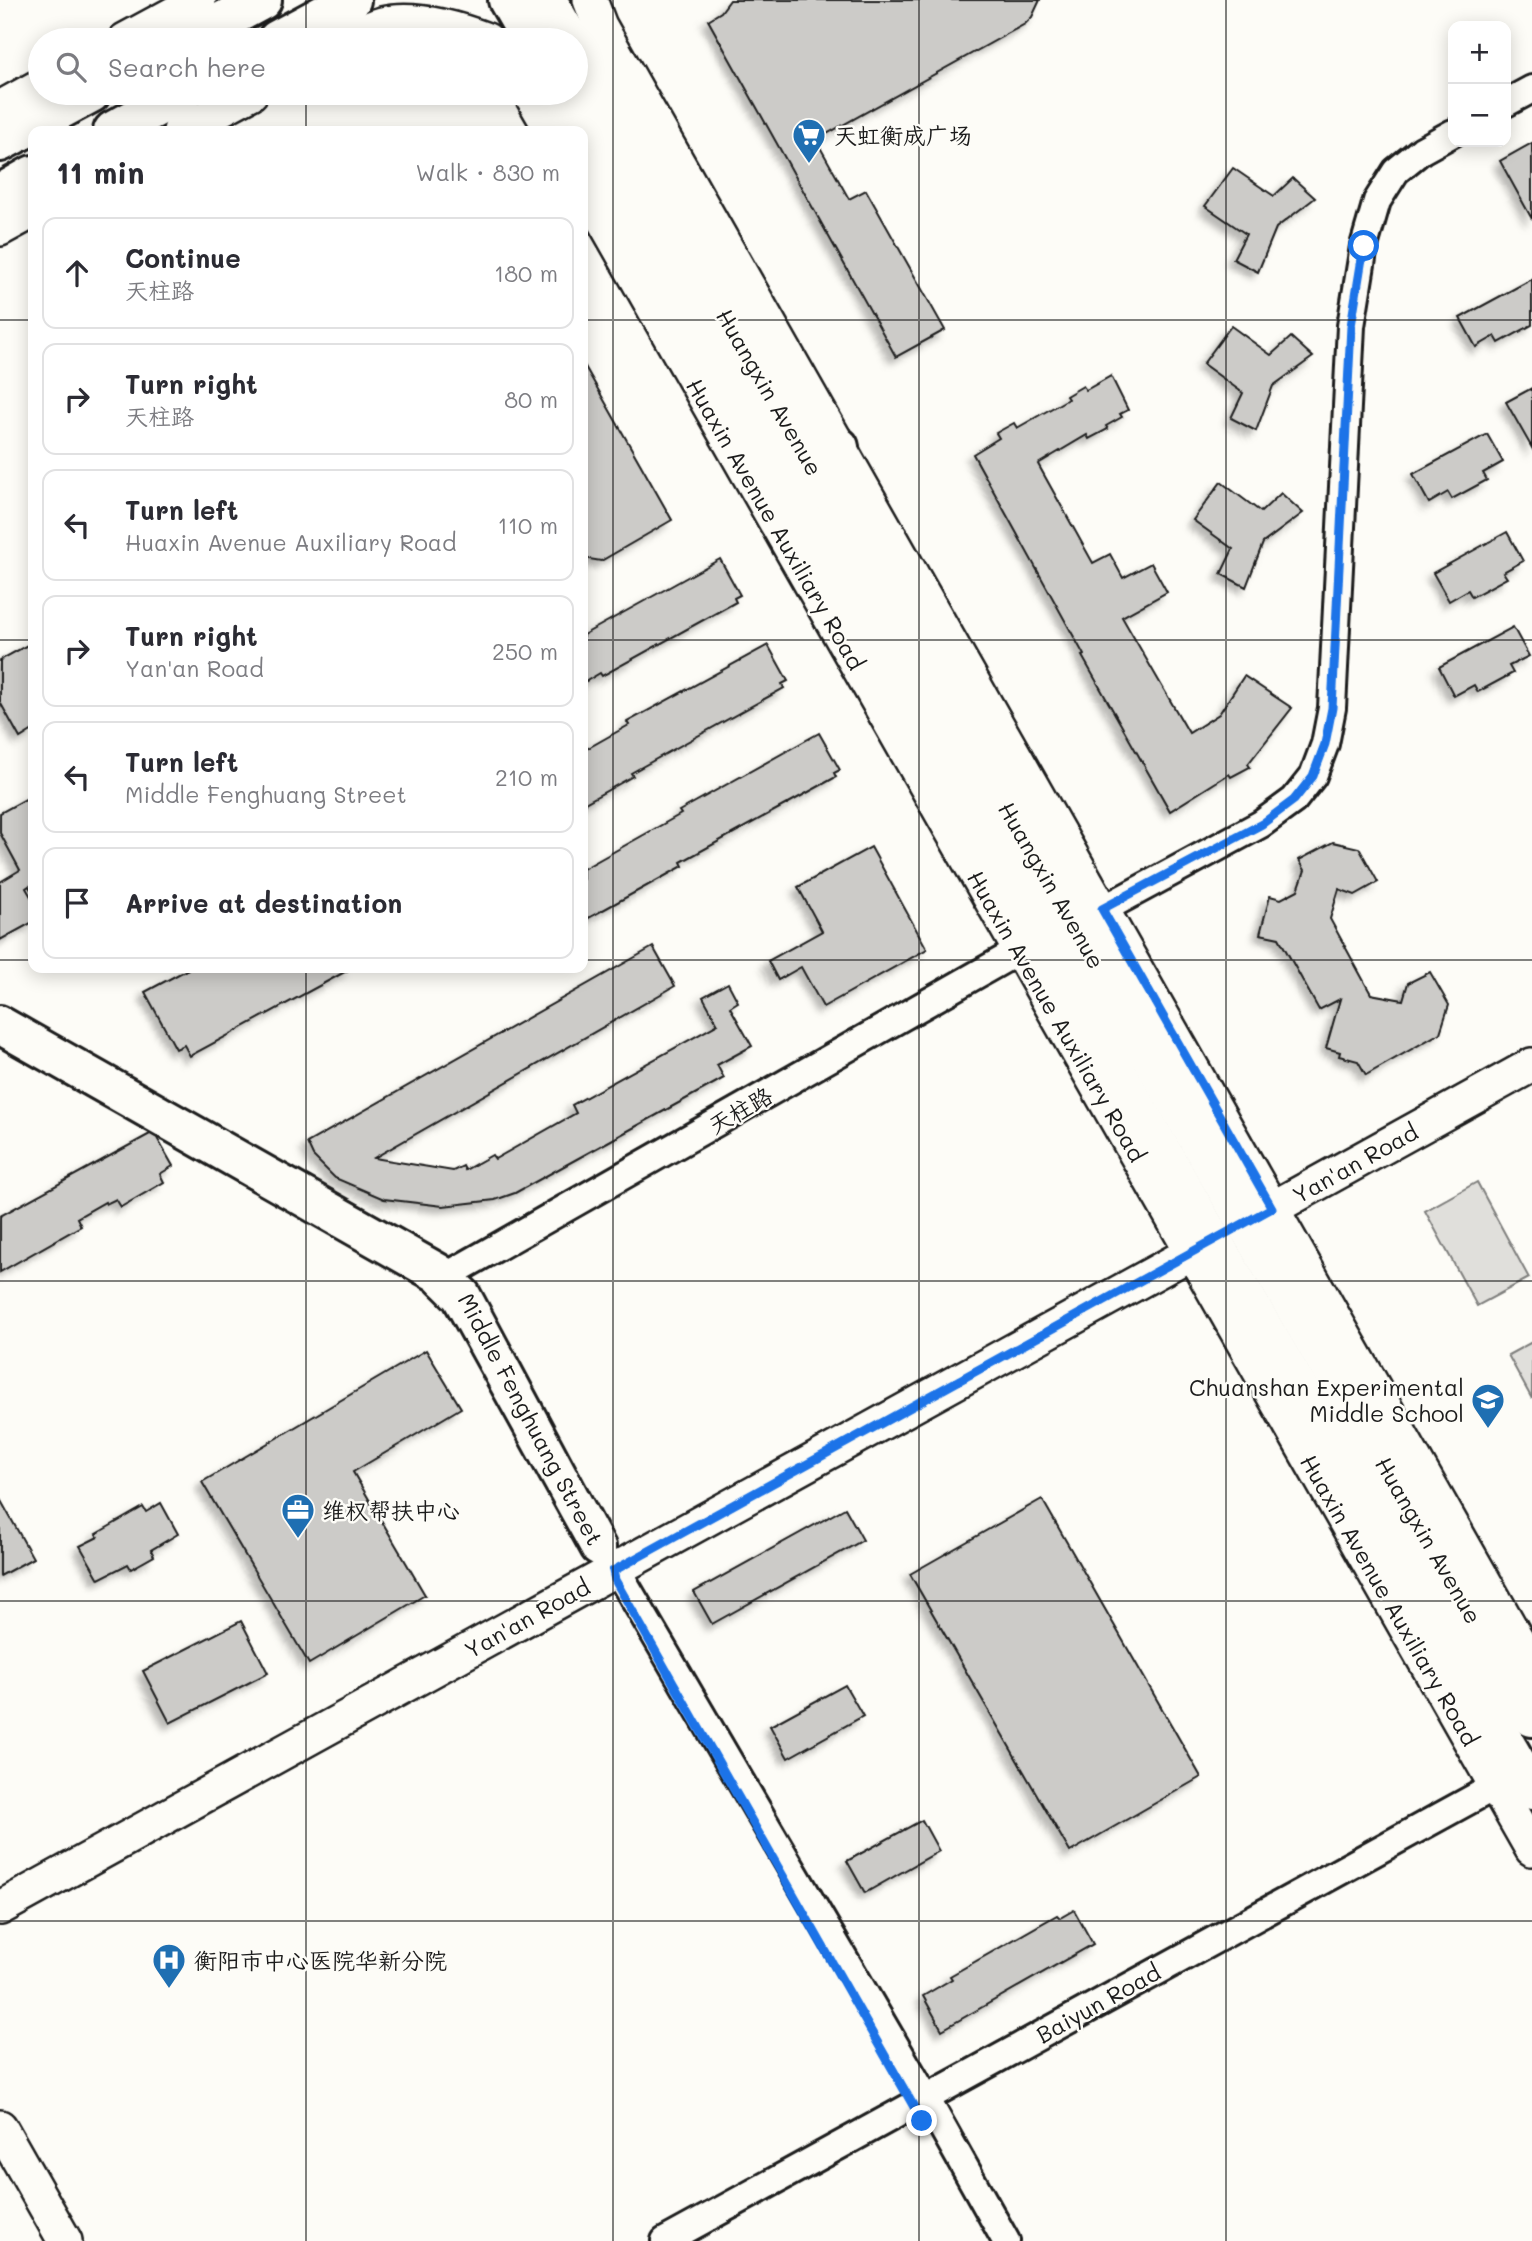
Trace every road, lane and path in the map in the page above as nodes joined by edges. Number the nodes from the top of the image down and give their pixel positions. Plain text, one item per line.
1 (198, 0) edge
2 (262, 0) edge
3 (508, 0) edge
4 (547, 0) edge
5 (355, 23) edge
6 (147, 28) edge
7 (210, 28) edge
8 (332, 28) edge
9 (448, 28) edge
10 (524, 28) edge
11 (583, 28) edge
12 (588, 36) edge
13 (588, 37) edge
14 (1532, 89) edge
15 (28, 93) edge
16 (1511, 100) edge
17 (69, 105) edge
18 (160, 105) edge
19 (229, 105) edge
20 (537, 105) edge
21 (567, 105) edge
22 (0, 108) edge
23 (30, 126) edge
24 (122, 126) edge
25 (189, 126) edge
26 (549, 126) edge
27 (579, 126) edge
28 (28, 127) edge
29 (1448, 136) edge
30 (0, 142) edge
31 (588, 144) edge
32 (28, 178) edge
33 (588, 192) edge
34 (0, 194) edge
35 (28, 214) edge
36 (0, 229) edge
37 (699, 364) junction
38 (839, 447) junction
39 (848, 528) junction
40 (1059, 931) junction
41 (0, 1018) edge
42 (0, 1031) edge
43 (1532, 1044) edge
44 (1532, 1065) edge
45 (1226, 1223) junction
46 (444, 1279) junction
47 (607, 1562) junction
48 (1532, 1666) edge
49 (1532, 1717) edge
50 (1520, 1781) edge
51 (1532, 1849) edge
52 (0, 1885) edge
53 (0, 1908) edge
54 (924, 2109) junction
55 (0, 2127) edge
56 (0, 2152) edge
57 (51, 2241) edge
58 (65, 2241) edge
59 (665, 2241) edge
60 (703, 2241) edge
61 (989, 2241) edge
62 (1006, 2241) edge

1 - 6 main road
2 - 7 highway
3 - 10 highway
4 - 11 highway, Huangxin Avenue
5 - 8 highway
5 - 9 main road
12 - 38 main road
13 - 39 highway, Huangxin Avenue
14 - 16 street
15 - 22 main road
17 - 23 highway
18 - 24 highway
19 - 25 main road
20 - 26 main road
21 - 27 highway, Huangxin Avenue
28 - 30 highway
29 - 40 street, 天柱路
31 - 37 highway, Huangxin Avenue
32 - 34 highway
33 - 37 main road, Huaxin Avenue Auxiliary Road
35 - 36 main road
37 - 40 highway, Huangxin Avenue
38 - 39 highway
38 - 40 main road
39 - 40 highway, Huangxin Avenue
40 - 45 highway, Huangxin Avenue
40 - 45 main road
40 - 46 street, 天柱路
41 - 46 street, Middle Fenghuang Street
42 - 46 street, Middle Fenghuang Street
43 - 45 main road, Yan'an Road
44 - 45 main road, Yan'an Road
45 - 47 main road, Yan'an Road
45 - 48 main road
45 - 49 highway, Huangxin Avenue
45 - 50 highway, Huangxin Avenue
46 - 47 street, Middle Fenghuang Street
47 - 52 main road, Yan'an Road
47 - 53 main road, Yan'an Road
47 - 54 street, Middle Fenghuang Street
50 - 51 main road
50 - 54 street, Baiyun Road
54 - 59 street, Baiyun Road
54 - 60 street, Baiyun Road
54 - 61 street, Middle Fenghuang Street
54 - 62 street, Middle Fenghuang Street
55 - 58 main road
56 - 57 main road

